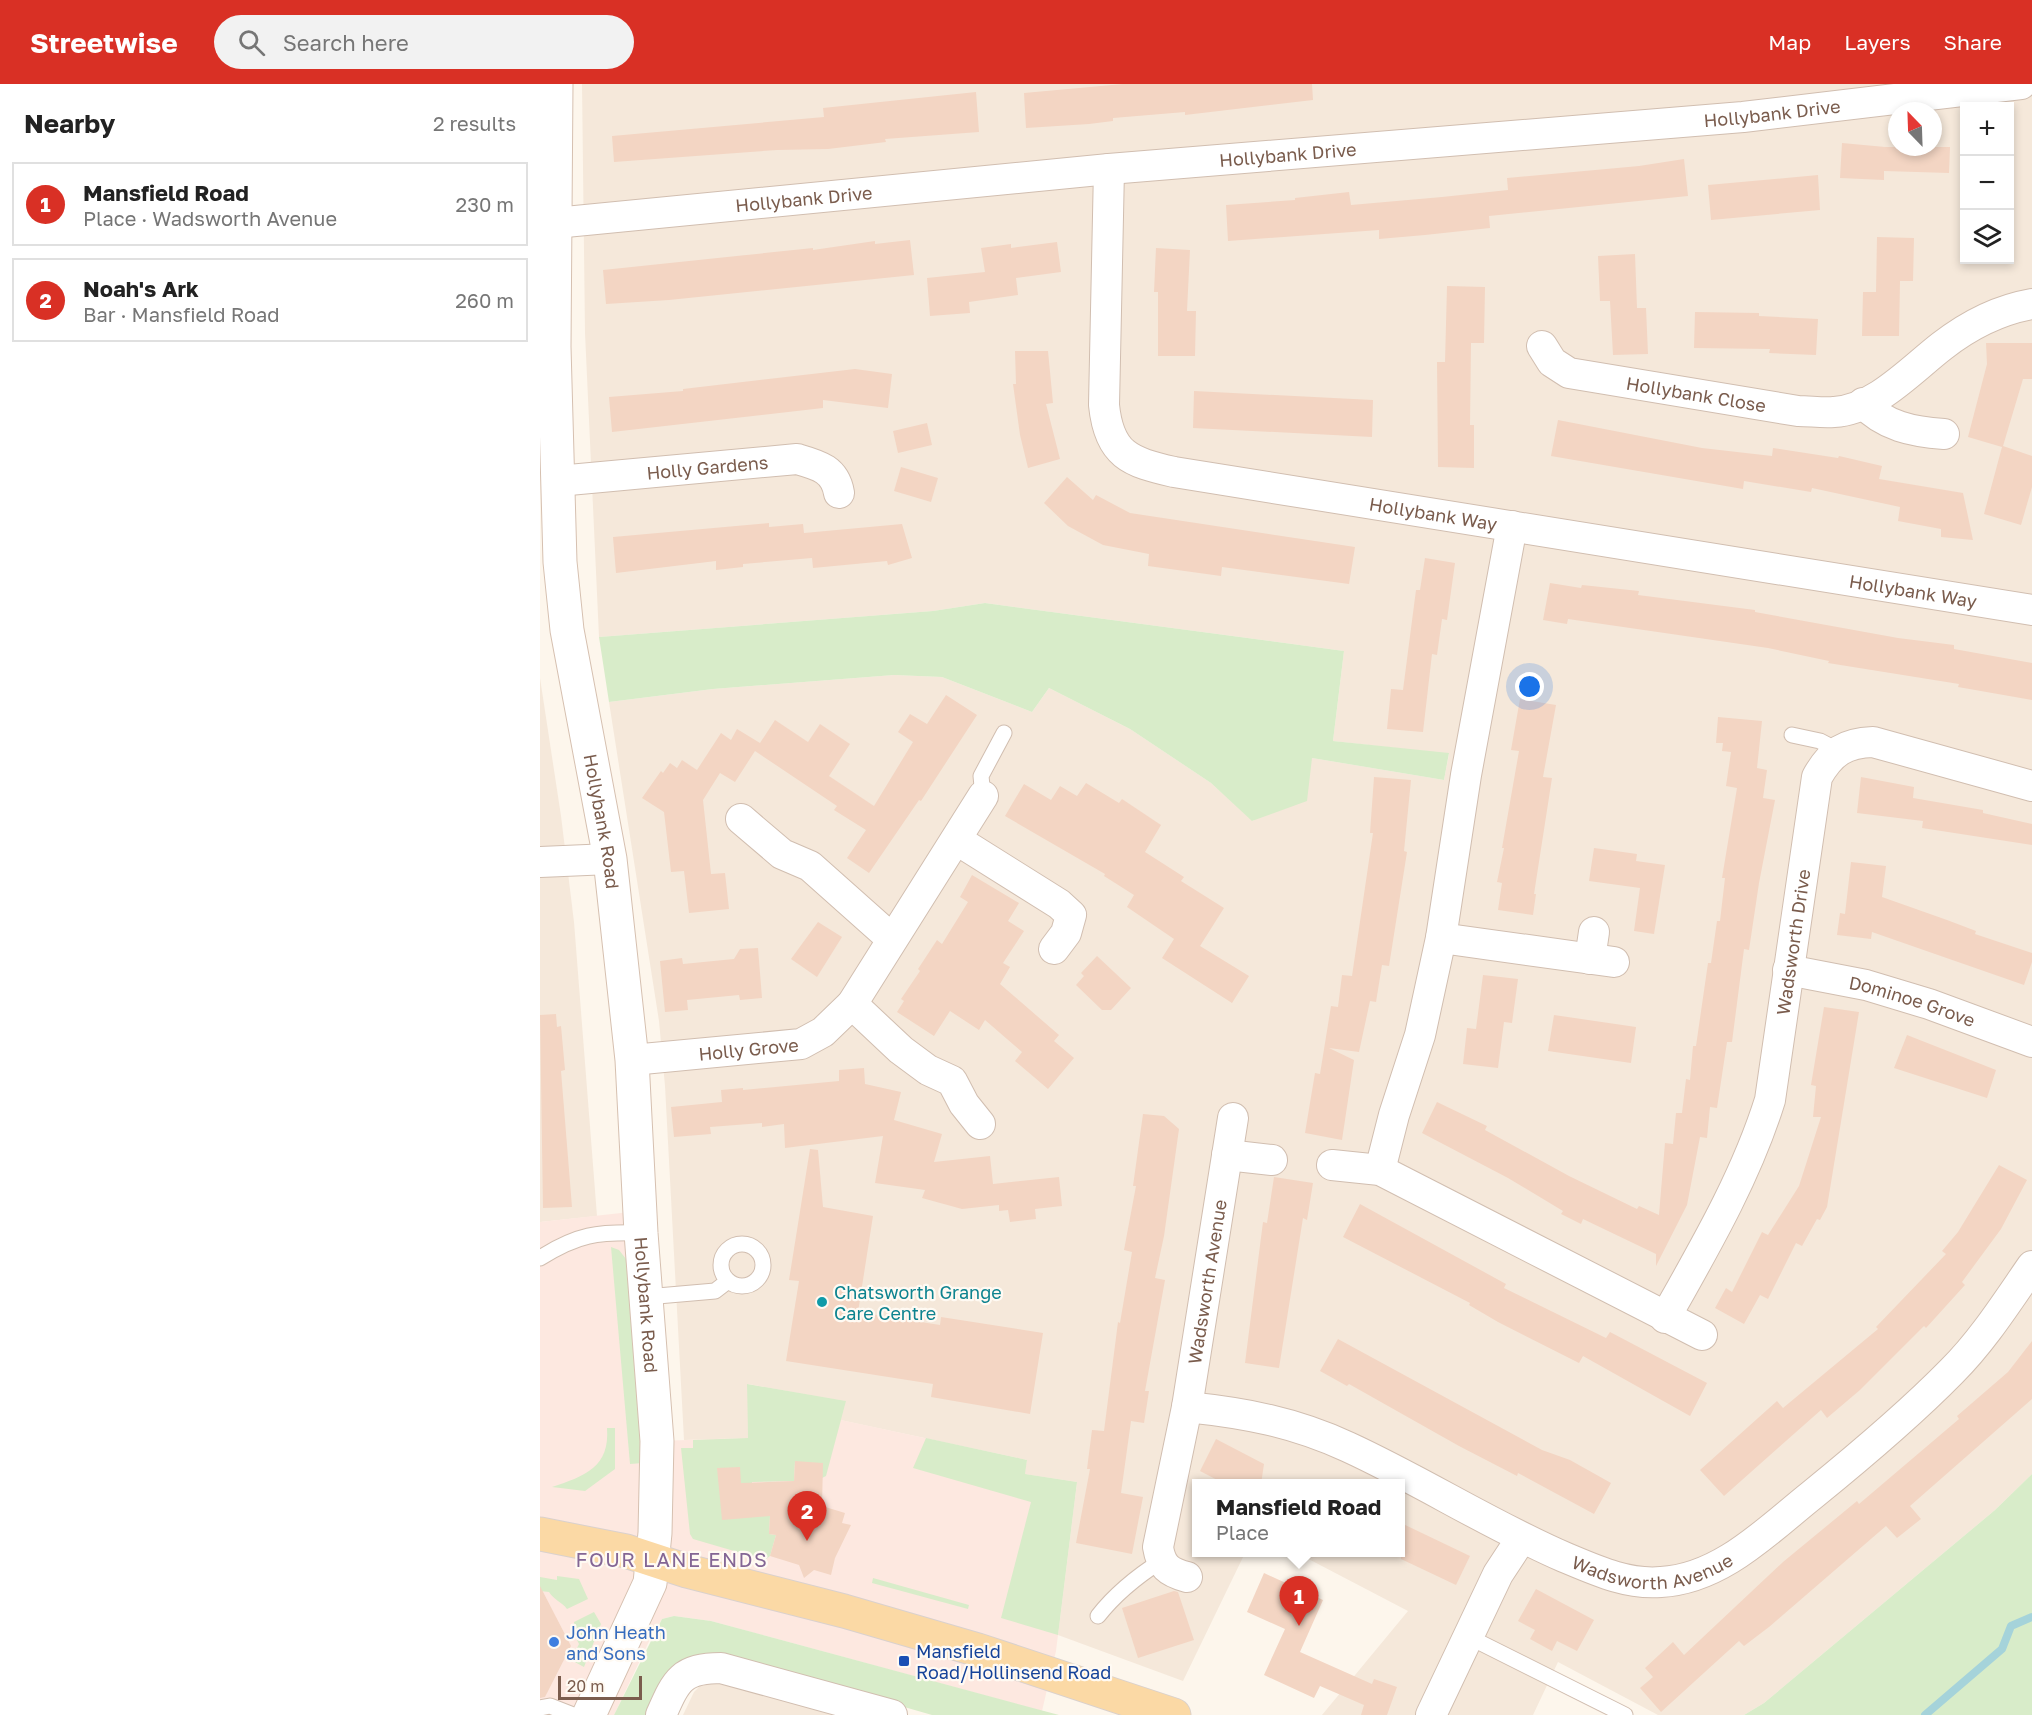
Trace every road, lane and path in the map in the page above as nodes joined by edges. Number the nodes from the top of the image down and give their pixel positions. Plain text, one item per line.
1 (556, 84) edge
2 (2021, 84) edge
3 (1109, 170) junction
4 (555, 223) junction
5 (2032, 304) edge
6 (547, 346) edge
7 (1542, 346) dead end
8 (1863, 404) junction
9 (1944, 434) dead end
10 (558, 482) junction
11 (839, 494) dead end
12 (1512, 526) junction
13 (2032, 610) edge
14 (1004, 733) dead end
15 (1792, 735) dead end
16 (1839, 751) junction
17 (2032, 786) edge
18 (982, 796) joint
19 (741, 819) dead end
20 (957, 840) junction
21 (610, 859) junction
22 (540, 862) edge
23 (1440, 938) junction
24 (892, 939) junction
25 (1054, 949) dead end
26 (1599, 951) dead end
27 (1788, 970) junction
28 (852, 1004) junction
29 (2032, 1042) edge
30 (632, 1060) junction
31 (1233, 1118) dead end
32 (980, 1124) dead end
33 (1227, 1155) junction
34 (1272, 1160) dead end
35 (1332, 1165) dead end
36 (1380, 1170) junction
37 (640, 1233) junction
38 (540, 1258) edge
39 (2032, 1266) edge
40 (728, 1281) dead end
41 (646, 1297) junction
42 (1665, 1318) junction
43 (1702, 1335) dead end
44 (1187, 1407) junction
45 (540, 1534) edge
46 (1521, 1539) junction
47 (654, 1558) junction
48 (1161, 1561) junction
49 (1187, 1577) dead end
50 (1098, 1616) dead end
51 (1467, 1636) junction
52 (540, 1708) edge
53 (573, 1715) edge
54 (589, 1715) edge
55 (661, 1715) edge
56 (892, 1715) edge
57 (1174, 1715) edge
58 (1431, 1715) edge
59 (1625, 1715) edge

1 - 4 main road, Hollybank Road
2 - 3 street, Hollybank Drive
3 - 4 street, Hollybank Drive
3 - 12 street, Hollybank Way
4 - 6 main road, Hollybank Road
5 - 8 street, Hollybank Close
6 - 10 main road, Hollybank Road
7 - 8 street, Hollybank Close
8 - 9 street
10 - 11 street, Holly Gardens
10 - 21 main road, Hollybank Road
12 - 13 street, Hollybank Way
12 - 23 street
14 - 18 lane
15 - 16 lane
16 - 17 street
16 - 27 street, Wadsworth Drive
18 - 20 street, Holly Grove
19 - 24 street
20 - 24 street, Holly Grove
20 - 25 street
21 - 22 street
21 - 30 main road, Hollybank Road
23 - 26 street
23 - 36 street
24 - 28 street, Holly Grove
27 - 29 street, Dominoe Grove
27 - 42 street, Wadsworth Drive
28 - 30 street, Holly Grove
28 - 32 street
30 - 37 main road, Hollybank Road
31 - 33 street, Wadsworth Avenue
33 - 34 street
33 - 44 street, Wadsworth Avenue
35 - 36 street
36 - 42 street
37 - 38 lane
37 - 41 main road, Hollybank Road
39 - 46 street, Wadsworth Avenue
40 - 41 lane
41 - 47 main road, Hollybank Road
42 - 43 street
44 - 46 street, Wadsworth Avenue
44 - 48 street, Wadsworth Avenue
45 - 47 main road
46 - 51 street
47 - 54 main road, Hollybank Road
47 - 57 main road
48 - 49 street
48 - 50 lane
51 - 58 street
51 - 59 lane
52 - 53 lane
55 - 56 street

